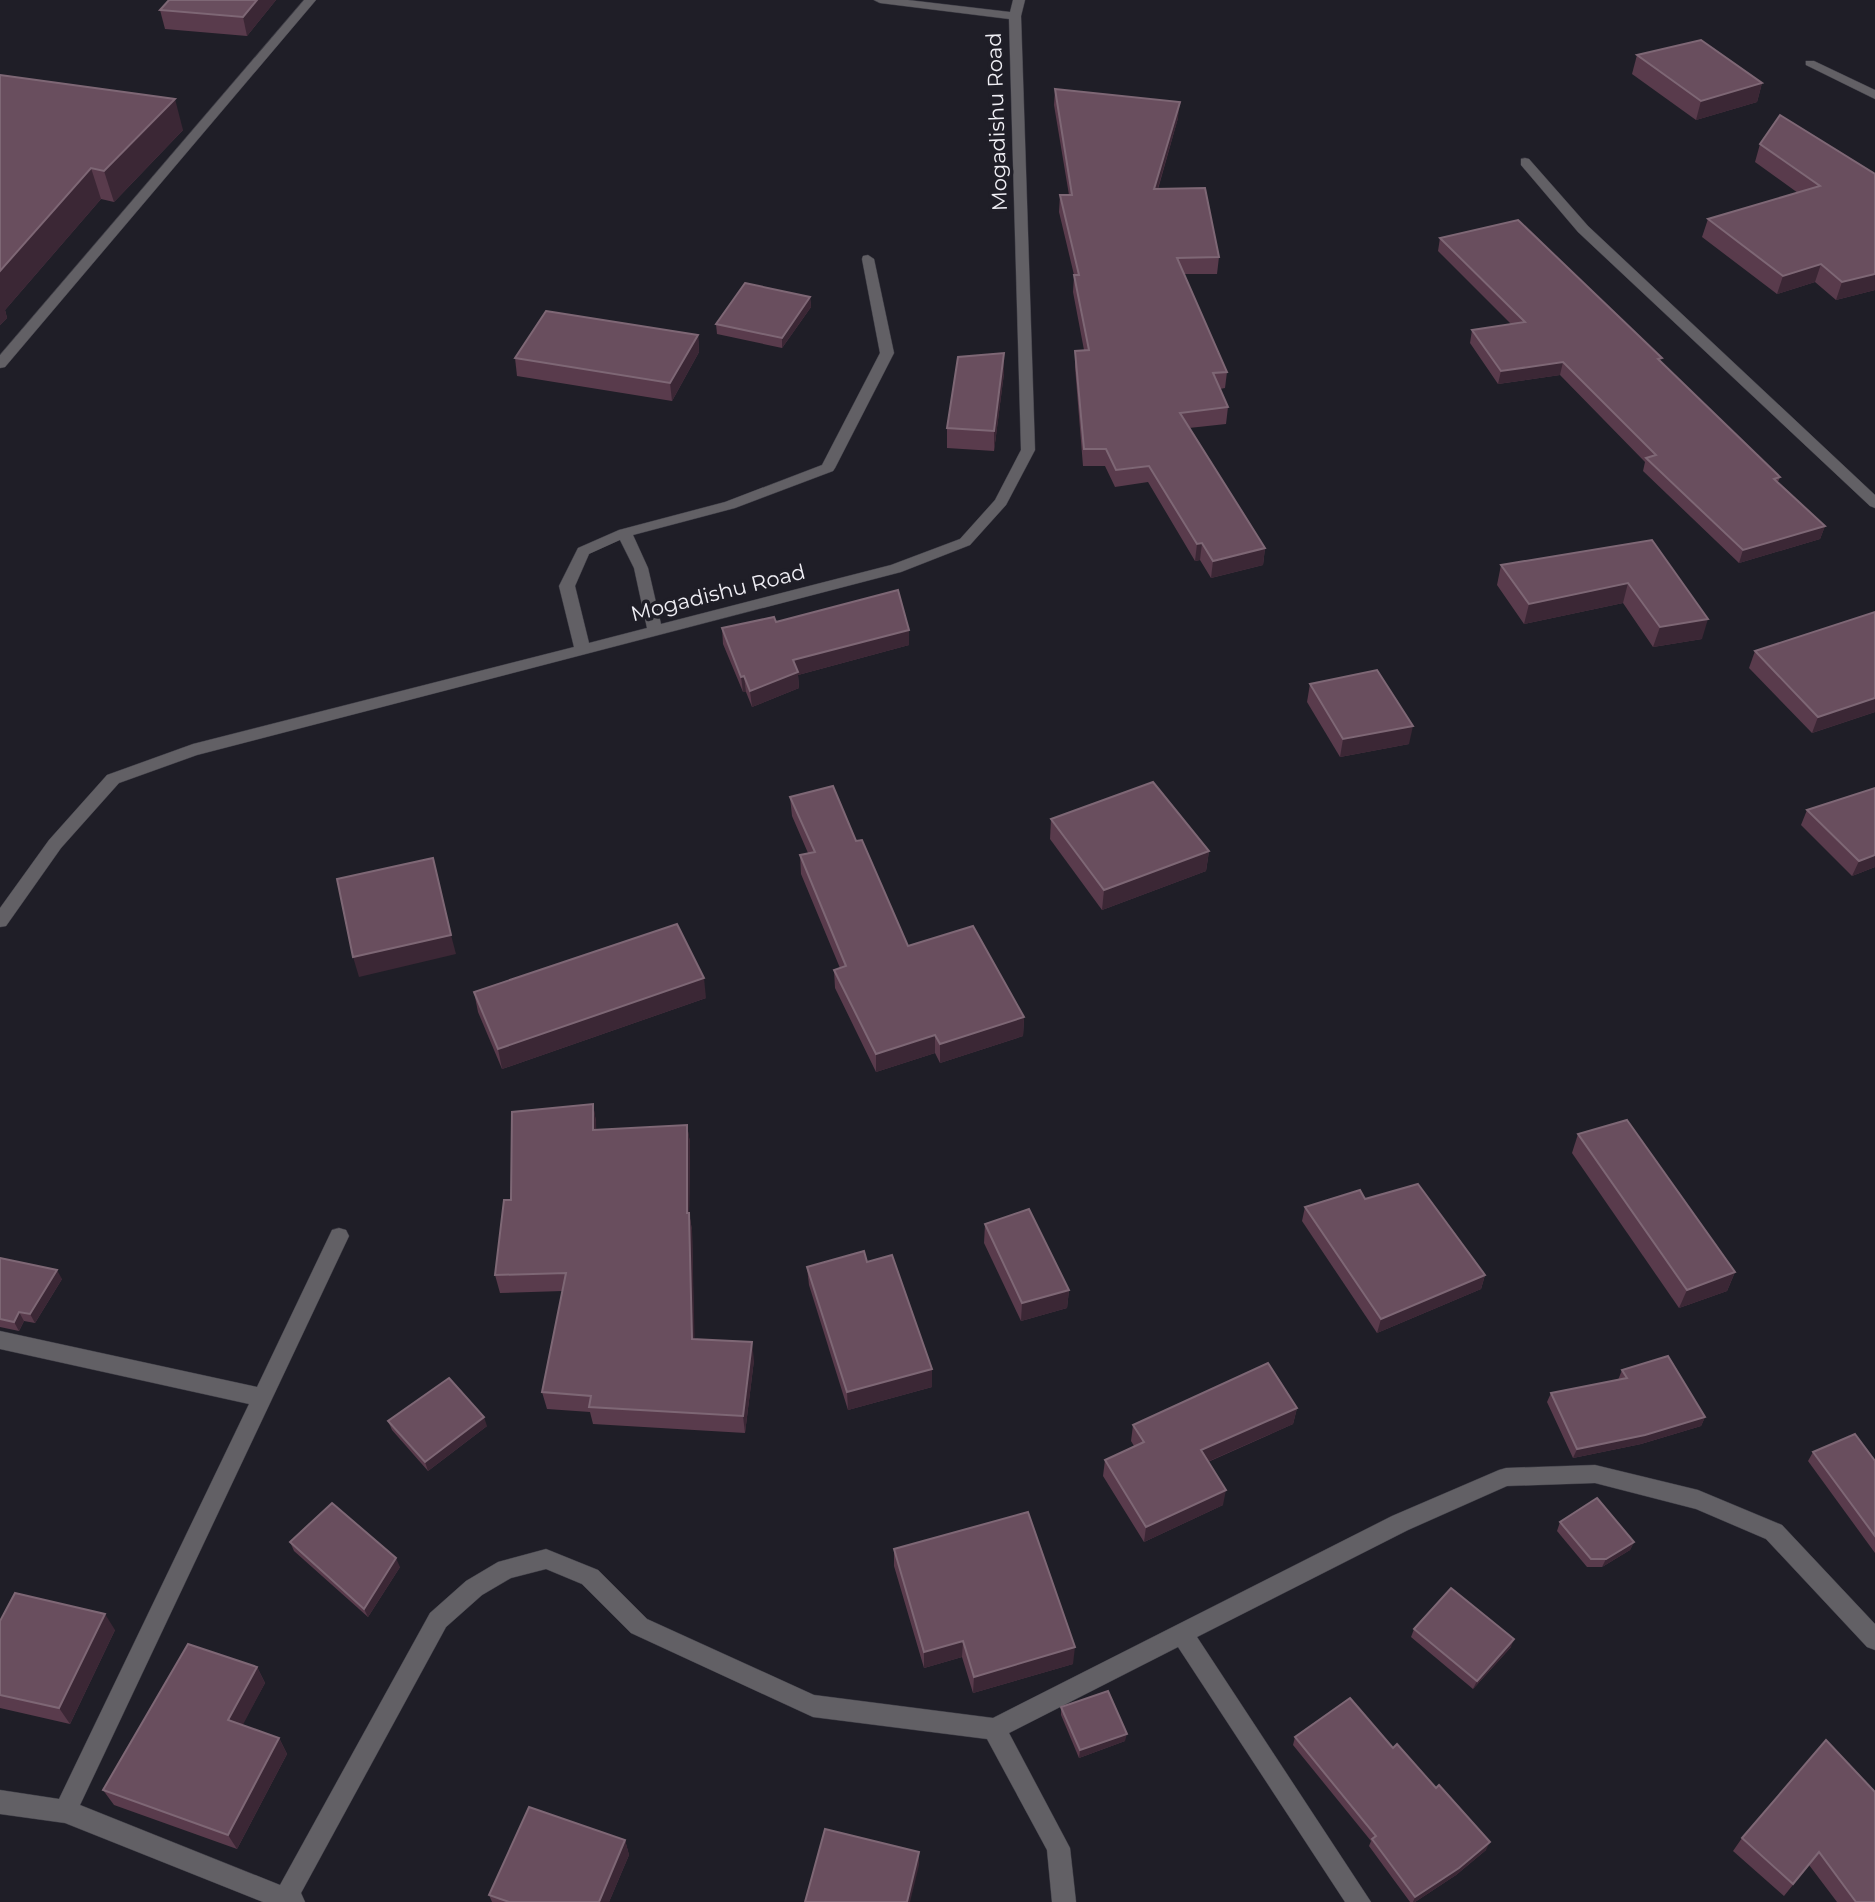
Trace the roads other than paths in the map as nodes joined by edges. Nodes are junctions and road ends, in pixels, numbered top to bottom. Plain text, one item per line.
1 (310, 0) edge
2 (880, 0) edge
3 (1019, 0) edge
4 (1015, 16) junction
5 (1810, 63) dead end
6 (1875, 95) edge
7 (1525, 162) dead end
8 (868, 259) dead end
9 (0, 364) edge
10 (1875, 503) edge
11 (624, 533) junction
12 (655, 631) junction
13 (583, 649) junction
14 (0, 921) edge
15 (338, 1236) dead end
16 (0, 1340) edge
17 (260, 1397) junction
18 (1181, 1633) junction
19 (1875, 1640) edge
20 (994, 1729) junction
21 (0, 1802) edge
22 (65, 1811) junction
23 (289, 1900) edge
24 (1065, 1902) edge
25 (1359, 1902) edge

1 - 9 street
2 - 4 street
3 - 4 street, Mogadishu Road
4 - 12 street, Mogadishu Road
5 - 6 street
7 - 10 street
8 - 11 street
11 - 12 street
11 - 13 street
12 - 13 street, Mogadishu Road
13 - 14 street, Mogadishu Road
15 - 17 street
16 - 17 street
17 - 22 street
18 - 19 street
18 - 20 street
18 - 25 street
20 - 23 street
20 - 24 street
21 - 22 street
22 - 23 street

